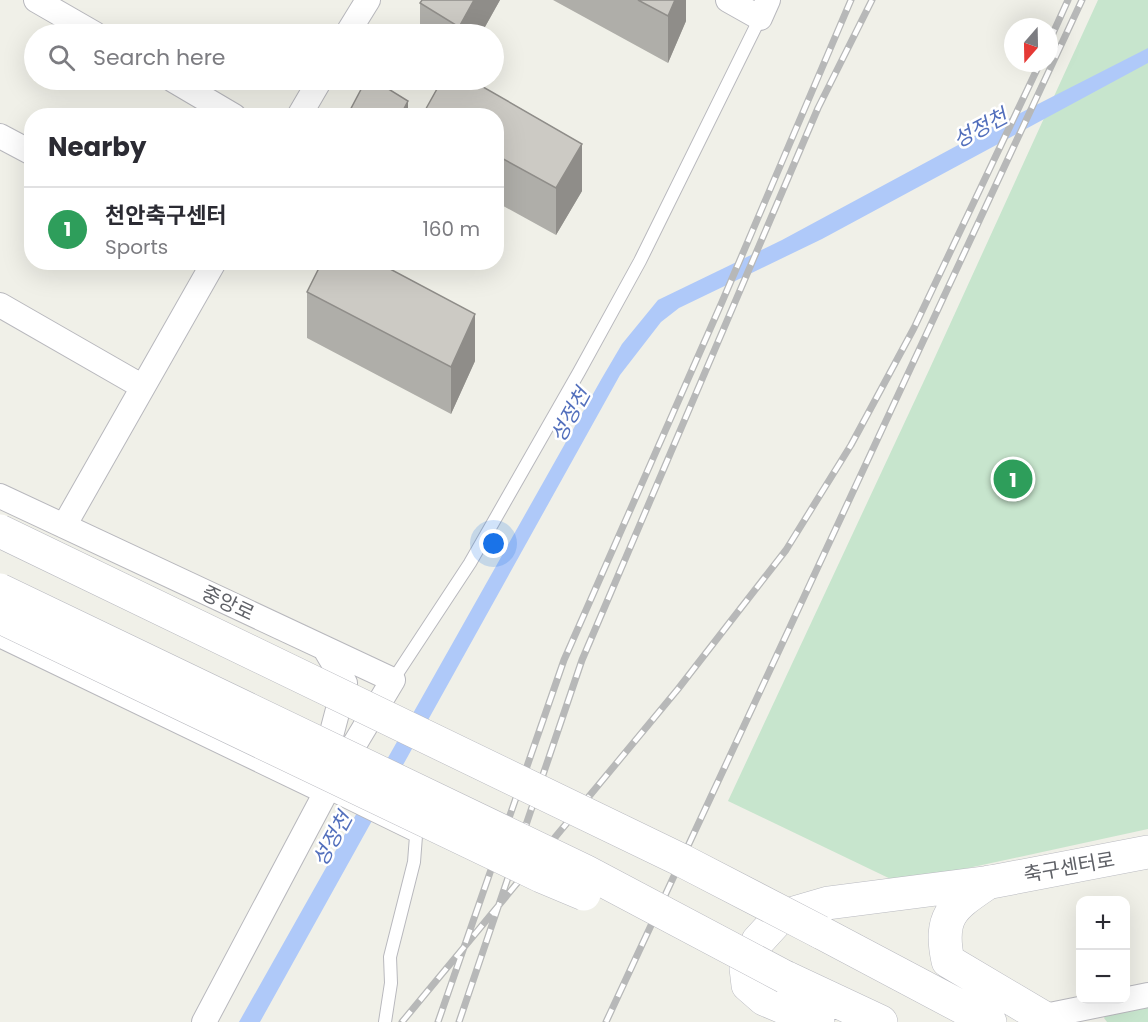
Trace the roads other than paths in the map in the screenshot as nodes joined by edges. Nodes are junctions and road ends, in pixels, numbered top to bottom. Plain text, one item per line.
1 (36, 0) edge
2 (368, 0) edge
3 (728, 0) edge
4 (764, 9) edge
5 (78, 24) edge
6 (353, 24) edge
7 (189, 90) edge
8 (314, 90) edge
9 (220, 108) edge
10 (304, 108) edge
11 (0, 136) edge
12 (24, 149) edge
13 (209, 270) edge
14 (0, 304) edge
15 (143, 387) junction
16 (0, 496) edge
17 (64, 526) junction
18 (0, 531) edge
19 (0, 557) edge
20 (0, 590) edge
21 (0, 617) edge
22 (0, 635) edge
23 (325, 649) junction
24 (393, 680) junction
25 (332, 732) junction
26 (267, 765) junction
27 (326, 792) junction
28 (1148, 852) edge
29 (991, 882) junction
30 (784, 977) junction
31 (1148, 995) edge
32 (1045, 1020) edge
33 (204, 1022) edge
34 (385, 1022) edge
35 (818, 1022) edge
36 (881, 1022) edge
37 (981, 1022) edge
38 (990, 1022) edge

1 - 5 street
2 - 6 street
3 - 4 street
4 - 24 lane
7 - 9 street
8 - 10 street
11 - 12 street
13 - 15 street
14 - 15 street
15 - 17 street
16 - 17 street, 중앙로
17 - 23 street, 중앙로
18 - 38 main road, bridge
19 - 37 main road
20 - 30 main road, bridge
21 - 30 main road, bridge
22 - 26 street
23 - 24 street, 중앙로
23 - 25 street
24 - 27 street
25 - 26 street
25 - 27 street
26 - 27 street
27 - 33 street
27 - 34 lane
28 - 29 main road, 축구센터로
29 - 32 main road
29 - 35 main road, 축구센터로
30 - 36 main road
31 - 32 street

